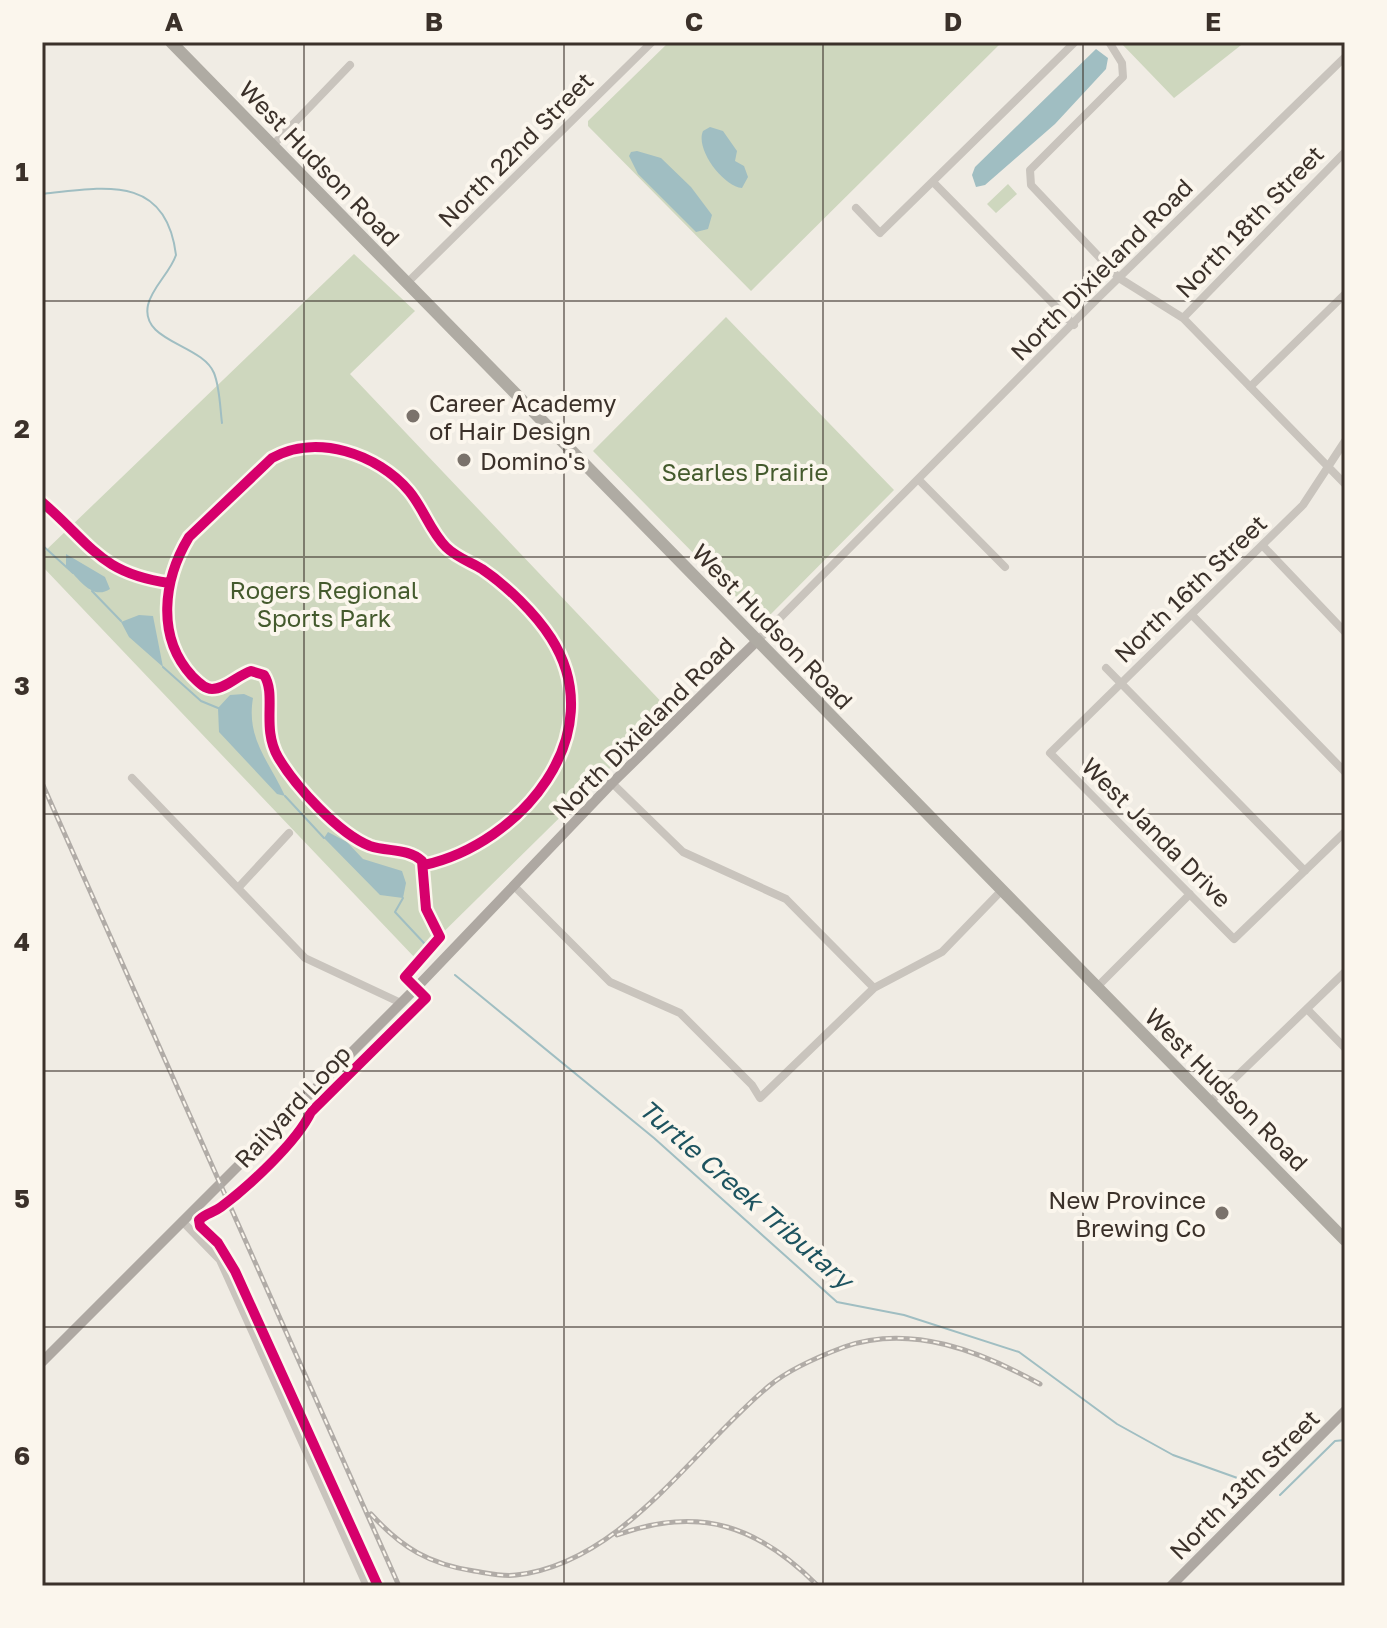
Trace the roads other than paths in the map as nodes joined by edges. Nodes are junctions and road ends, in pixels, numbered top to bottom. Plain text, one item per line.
1 (171, 42) edge
2 (652, 42) edge
3 (1075, 42) edge
4 (1109, 42) edge
5 (1345, 57) edge
6 (350, 65) dead end
7 (272, 146) junction
8 (1345, 152) edge
9 (934, 183) junction
10 (856, 208) dead end
11 (1119, 278) junction
12 (406, 284) junction
13 (1345, 294) edge
14 (1183, 318) junction
15 (1074, 325) junction
16 (1250, 387) junction
17 (1345, 441) edge
18 (1329, 467) junction
19 (918, 479) junction
20 (1345, 484) edge
21 (1263, 546) junction
22 (1005, 567) dead end
23 (1192, 615) junction
24 (1345, 632) edge
25 (757, 641) junction
26 (1106, 668) dead end
27 (1121, 683) junction
28 (1050, 753) joint
29 (1345, 772) edge
30 (132, 778) dead end
31 (612, 783) junction
32 (1345, 832) edge
33 (289, 833) dead end
34 (1305, 871) junction
35 (515, 887) junction
36 (238, 888) junction
37 (1002, 890) junction
38 (1190, 894) junction
39 (1345, 972) edge
40 (874, 988) junction
41 (1096, 988) junction
42 (401, 1003) junction
43 (1307, 1009) junction
44 (1345, 1048) edge
45 (1209, 1103) junction
46 (182, 1221) junction
47 (1345, 1240) edge
48 (42, 1362) edge
49 (1345, 1411) edge
50 (367, 1586) edge
51 (1171, 1586) edge

1 - 7 highway, West Hudson Road
2 - 12 street, North 22nd Street
3 - 9 street
4 - 11 street
5 - 11 street, North Dixieland Road
6 - 7 street
7 - 12 highway, West Hudson Road
8 - 14 street, North 18th Street
9 - 10 street
9 - 15 street
11 - 14 street
11 - 15 street, North Dixieland Road
12 - 25 highway, West Hudson Road
13 - 16 street
14 - 16 street
15 - 19 street, North Dixieland Road
16 - 18 street
17 - 18 street, North 16th Street
18 - 20 street
18 - 21 street, North 16th Street
19 - 22 street
19 - 25 street, North Dixieland Road
21 - 23 street, North 16th Street
21 - 24 street
23 - 27 street, North 16th Street
23 - 29 street
25 - 31 main road, North Dixieland Road
25 - 37 highway, West Hudson Road
26 - 27 street
27 - 28 street, North 16th Street
27 - 34 street
28 - 38 street, West Janda Drive
30 - 36 street
31 - 35 main road, North Dixieland Road
31 - 40 street
32 - 34 street
33 - 36 street
34 - 38 street, West Janda Drive
35 - 40 street
35 - 42 main road, North Dixieland Road
36 - 42 street
37 - 40 street
37 - 41 highway, West Hudson Road
38 - 41 street
39 - 43 street
41 - 45 highway, West Hudson Road
42 - 46 main road, North Dixieland Road
43 - 44 street
43 - 45 street
45 - 47 highway, West Hudson Road
46 - 48 main road, North Dixieland Road
46 - 50 street
49 - 51 main road, North 13th Street

